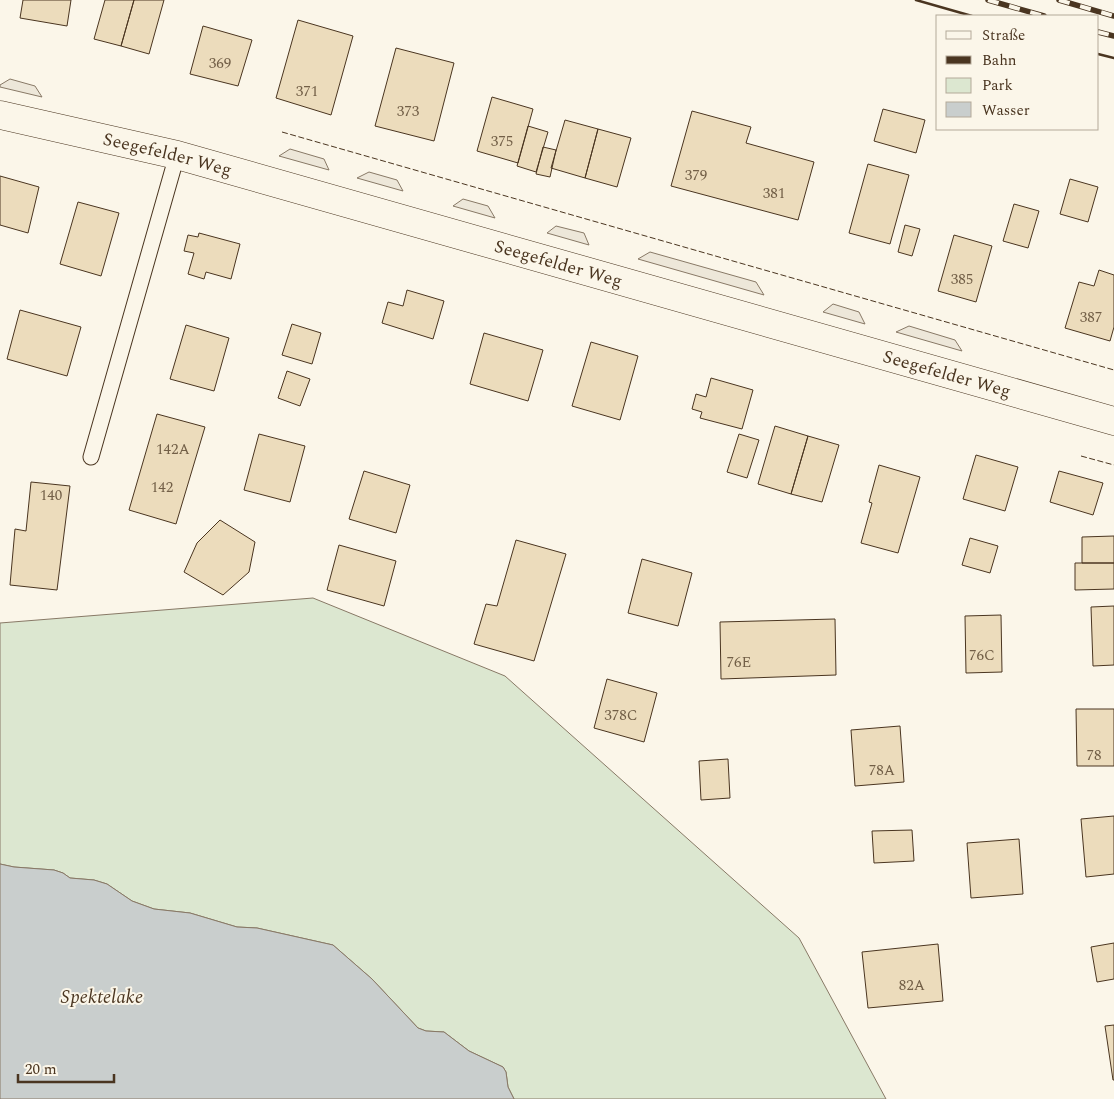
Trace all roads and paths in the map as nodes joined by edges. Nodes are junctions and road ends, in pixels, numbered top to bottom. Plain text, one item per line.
1 (0, 115) edge
2 (177, 155) junction
3 (1114, 421) edge
4 (91, 457) dead end

1 - 2 street, Seegefelder Weg
2 - 3 street, Seegefelder Weg
2 - 4 lane

